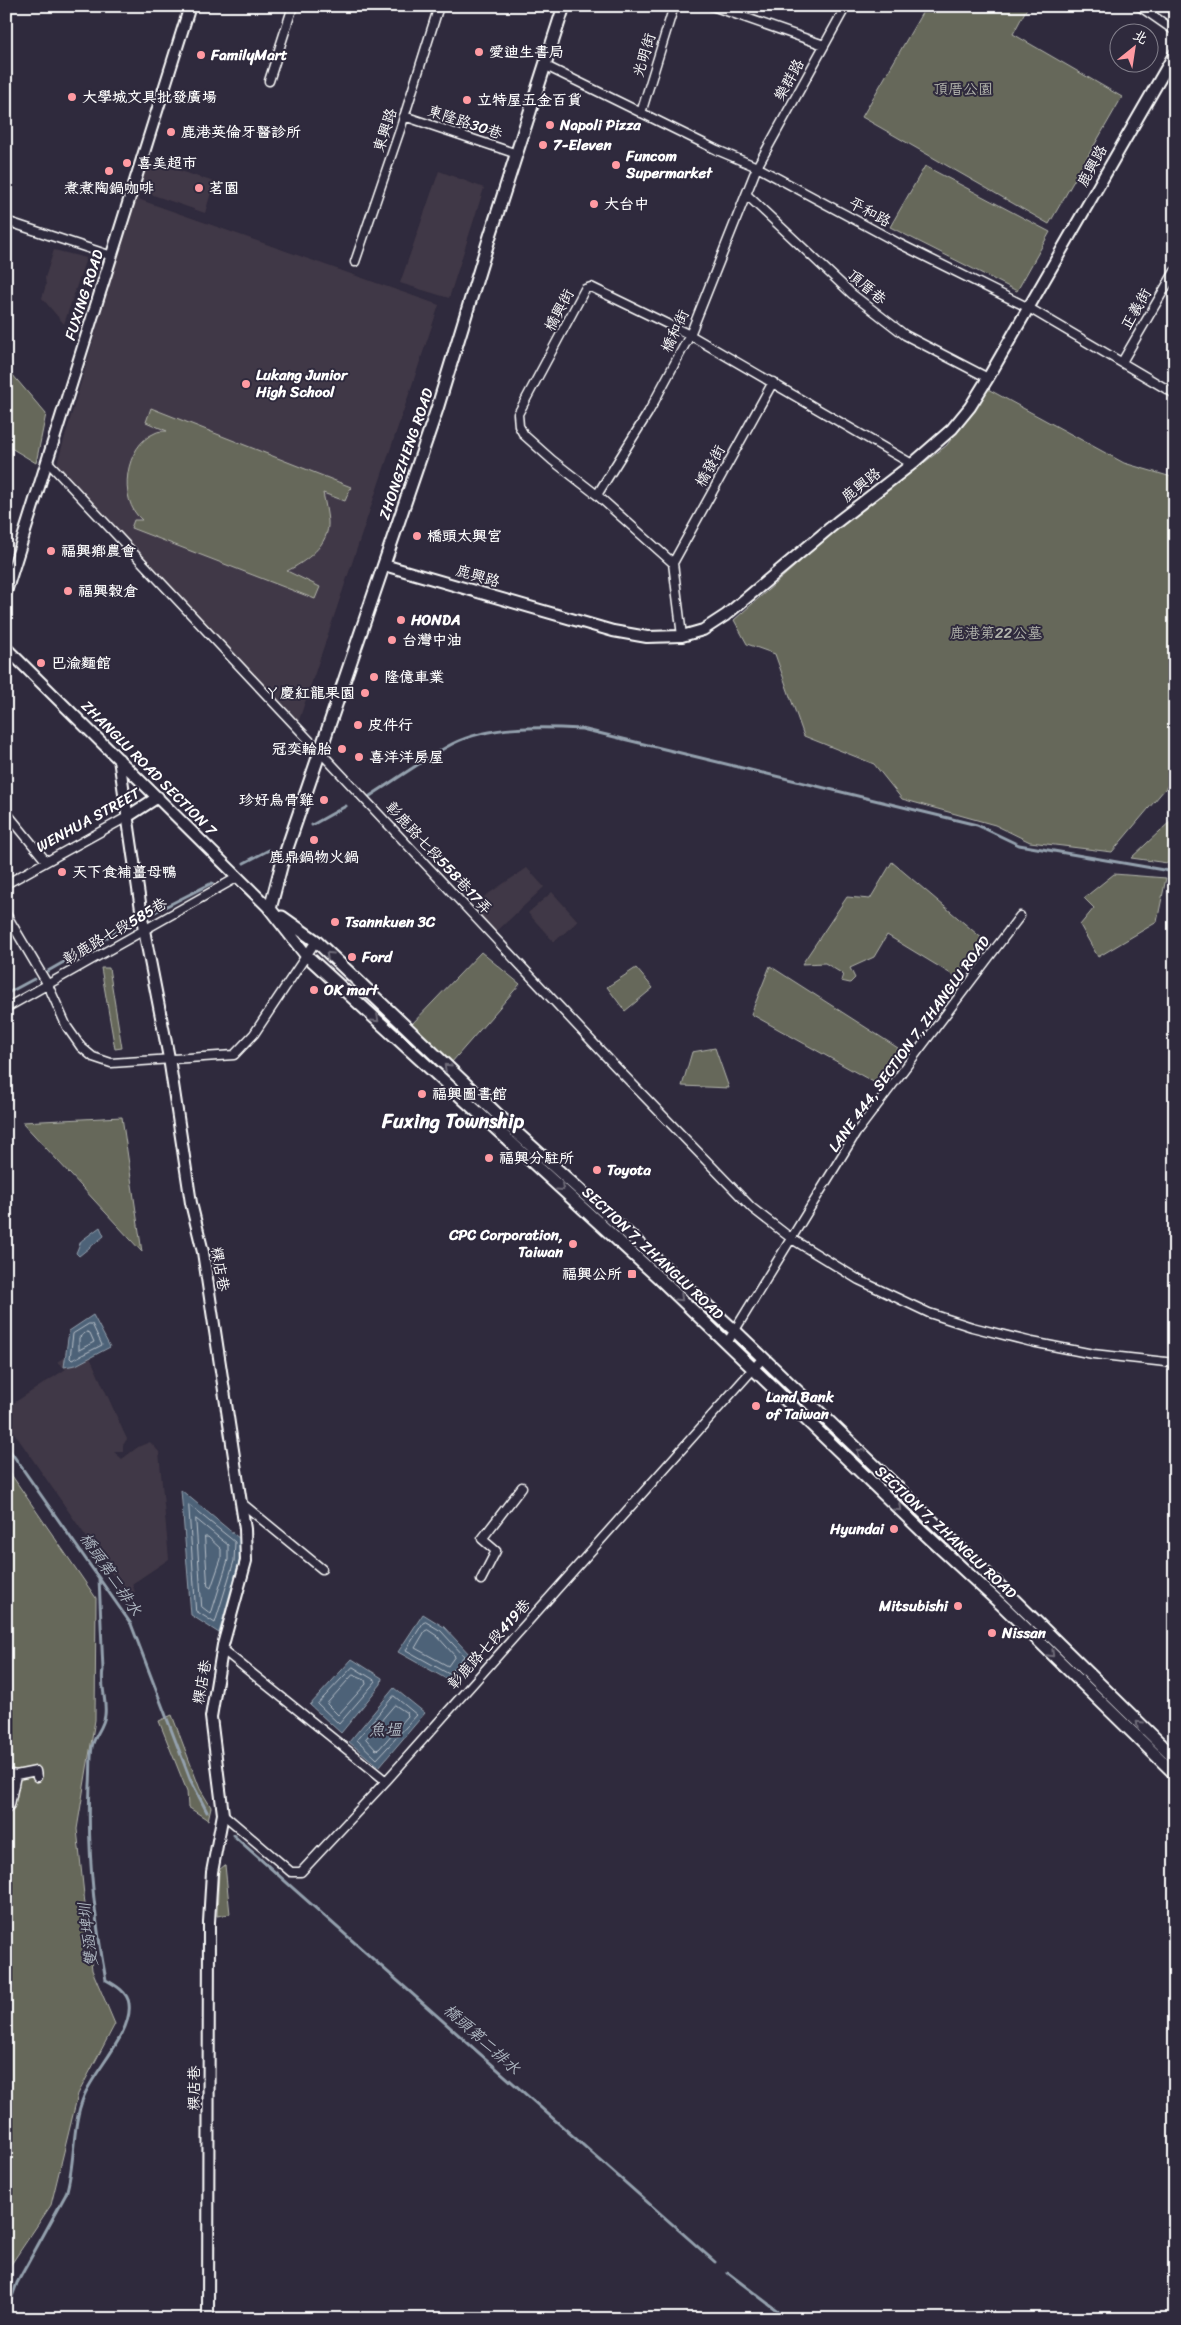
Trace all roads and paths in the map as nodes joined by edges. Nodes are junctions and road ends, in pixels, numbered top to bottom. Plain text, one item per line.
1 (190, 6) edge
2 (293, 6) edge
3 (439, 6) edge
4 (564, 6) edge
5 (674, 6) edge
6 (712, 6) edge
7 (846, 6) edge
8 (1138, 6) edge
9 (1175, 31) edge
10 (824, 45) junction
11 (1175, 53) edge
12 (546, 66) junction
13 (269, 81) dead end
14 (641, 112) junction
15 (404, 116) junction
16 (517, 154) junction
17 (757, 167) junction
18 (746, 194) junction
19 (6, 221) edge
20 (112, 256) junction
21 (355, 262) dead end
22 (1175, 271) edge
23 (1029, 308) junction
24 (690, 335) junction
25 (1122, 362) junction
26 (988, 378) junction
27 (773, 382) junction
28 (1175, 394) edge
29 (46, 461) junction
30 (912, 464) junction
31 (597, 495) junction
32 (673, 563) junction
33 (384, 565) junction
34 (6, 592) edge
35 (682, 636) junction
36 (6, 648) edge
37 (320, 753) junction
38 (119, 759) junction
39 (158, 798) junction
40 (6, 812) edge
41 (127, 816) junction
42 (46, 861) junction
43 (238, 877) junction
44 (6, 884) edge
45 (270, 908) junction
46 (6, 914) edge
47 (1020, 916) dead end
48 (144, 930) junction
49 (316, 941) junction
50 (306, 955) junction
51 (48, 985) junction
52 (6, 1008) edge
53 (169, 1058) junction
54 (792, 1239) junction
55 (734, 1330) junction
56 (727, 1343) junction
57 (763, 1358) junction
58 (1175, 1363) edge
59 (754, 1368) junction
60 (522, 1487) dead end
61 (243, 1504) junction
62 (322, 1569) dead end
63 (481, 1580) dead end
64 (222, 1650) junction
65 (1175, 1758) edge
66 (36, 1771) dead end
67 (6, 1773) edge
68 (1175, 1774) edge
69 (16, 1775) junction
70 (386, 1781) junction
71 (6, 1809) edge
72 (222, 1814) junction
73 (208, 2319) edge

1 - 20 street, FUXING ROAD
2 - 13 street
3 - 15 street, 東興路
4 - 12 main road, ZHONGZHENG ROAD
5 - 14 street, 光明街
6 - 10 street
7 - 10 street, 樂群路
8 - 9 street
10 - 17 street, 樂群路
11 - 23 street, 鹿興路
12 - 14 street, 平和路
12 - 16 main road, ZHONGZHENG ROAD
14 - 17 street, 平和路
15 - 16 street, 東隆路30巷
15 - 21 street, 東興路
16 - 33 main road, ZHONGZHENG ROAD
17 - 18 street, 橋和街
17 - 23 street, 平和路
18 - 24 street, 橋和街
18 - 26 street, 頂厝巷
19 - 20 street
20 - 29 street, FUXING ROAD
22 - 25 street, 正義街
23 - 25 street, 平和路
23 - 26 street, 鹿興路
24 - 27 street, 橋興街
24 - 31 street, 橋和街
24 - 31 street, 橋興街
25 - 28 street, 平和路
26 - 30 street, 鹿興路
27 - 30 street, 橋興街
27 - 32 street, 橋發街
29 - 34 street, FUXING ROAD
29 - 37 street, 彰鹿路七段558巷17弄
30 - 35 street, 鹿興路
31 - 32 street, 橋興街
32 - 35 street
33 - 35 street, 鹿興路
33 - 37 main road, ZHONGZHENG ROAD
36 - 38 street, ZHANGLU ROAD SECTION 7
37 - 45 main road, ZHONGZHENG ROAD
37 - 54 street, 彰鹿路七段558巷17弄
38 - 39 street, ZHANGLU ROAD SECTION 7
38 - 41 street, 粿店巷
39 - 41 street, WENHUA STREET
39 - 43 street, ZHANGLU ROAD SECTION 7
40 - 42 street
41 - 42 street, WENHUA STREET
41 - 48 street, 粿店巷
42 - 44 street, WENHUA STREET
43 - 45 street, ZHANGLU ROAD SECTION 7
43 - 48 street, 彰鹿路七段585巷
45 - 49 main road, SECTION 7, ZHANGLU ROAD
45 - 50 main road, SECTION 7, ZHANGLU ROAD
46 - 51 street
47 - 54 street, LANE 444, SECTION 7, ZHANGLU ROAD
48 - 51 street, 彰鹿路七段585巷
48 - 53 street, 粿店巷
49 - 50 street
55 -> 49 main road, SECTION 7, ZHANGLU ROAD
50 - 53 street
50 -> 56 main road, SECTION 7, ZHANGLU ROAD
51 - 52 street, 彰鹿路七段585巷
51 - 53 street
53 - 61 street, 粿店巷
54 - 55 street, LANE 444, SECTION 7, ZHANGLU ROAD
54 - 58 street, 彰鹿路七段558巷17弄
55 - 56 street, LANE 444, SECTION 7, ZHANGLU ROAD
55 - 57 main road, SECTION 7, ZHANGLU ROAD
56 - 59 main road, SECTION 7, ZHANGLU ROAD
57 - 59 street, 彰鹿路七段419巷
65 -> 57 main road, SECTION 7, ZHANGLU ROAD
59 -> 68 main road, SECTION 7, ZHANGLU ROAD
59 - 70 street, 彰鹿路七段419巷
60 - 63 street
61 - 62 street
61 - 64 street, 粿店巷
64 - 70 street
64 - 72 street, 粿店巷
66 - 69 street
67 - 69 street
69 - 71 street
70 - 72 street, 彰鹿路七段419巷
72 - 73 street, 粿店巷

